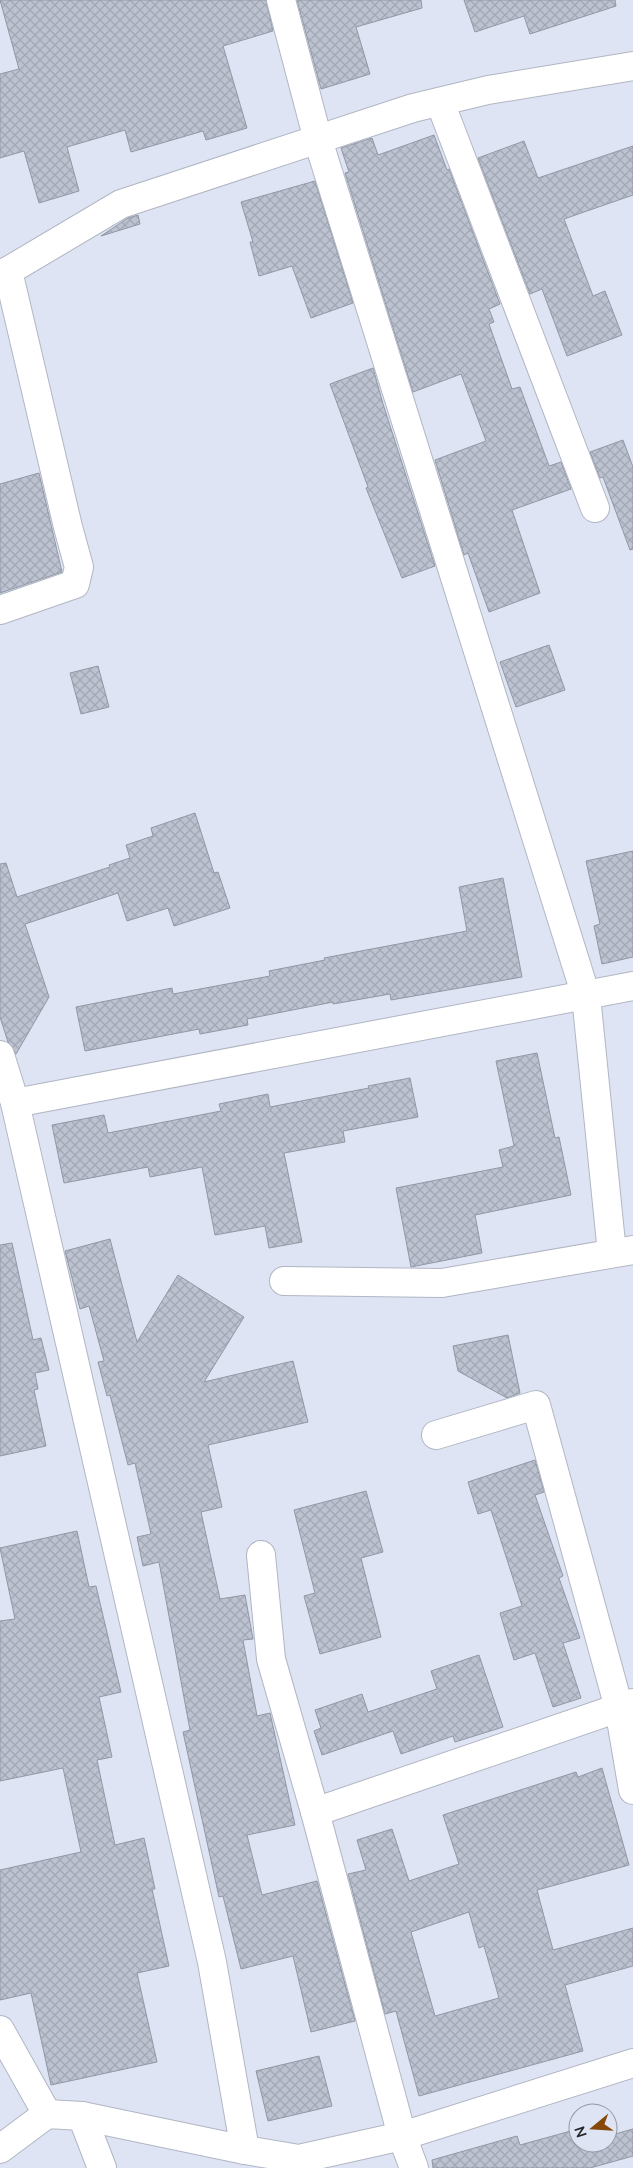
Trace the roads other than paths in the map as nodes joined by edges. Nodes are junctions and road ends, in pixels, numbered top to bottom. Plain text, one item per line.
1 (281, 0) edge
2 (633, 66) edge
3 (440, 102) junction
4 (318, 140) junction
5 (4, 272) edge
6 (595, 508) dead end
7 (0, 610) edge
8 (633, 986) edge
9 (586, 996) junction
10 (0, 1055) edge
11 (15, 1103) junction
12 (622, 1251) edge
13 (284, 1281) dead end
14 (436, 1435) dead end
15 (261, 1555) dead end
16 (626, 1706) edge
17 (633, 1790) edge
18 (315, 1812) junction
19 (0, 2030) edge
20 (633, 2063) edge
21 (47, 2114) junction
22 (82, 2116) junction
23 (402, 2136) junction
24 (0, 2149) edge
25 (245, 2150) junction
26 (102, 2168) edge
27 (414, 2168) edge

1 - 4 street
2 - 3 street
3 - 4 street
3 - 6 street
4 - 5 street
4 - 9 street
5 - 7 street
8 - 9 street
9 - 11 street
9 - 12 street
10 - 11 street
11 - 25 street
12 - 13 street
14 - 16 street
15 - 18 street
16 - 17 street
16 - 18 street
18 - 23 street
19 - 21 street
20 - 23 street
21 - 22 street
21 - 24 street
22 - 25 street
22 - 26 street
23 - 25 street
23 - 27 street

